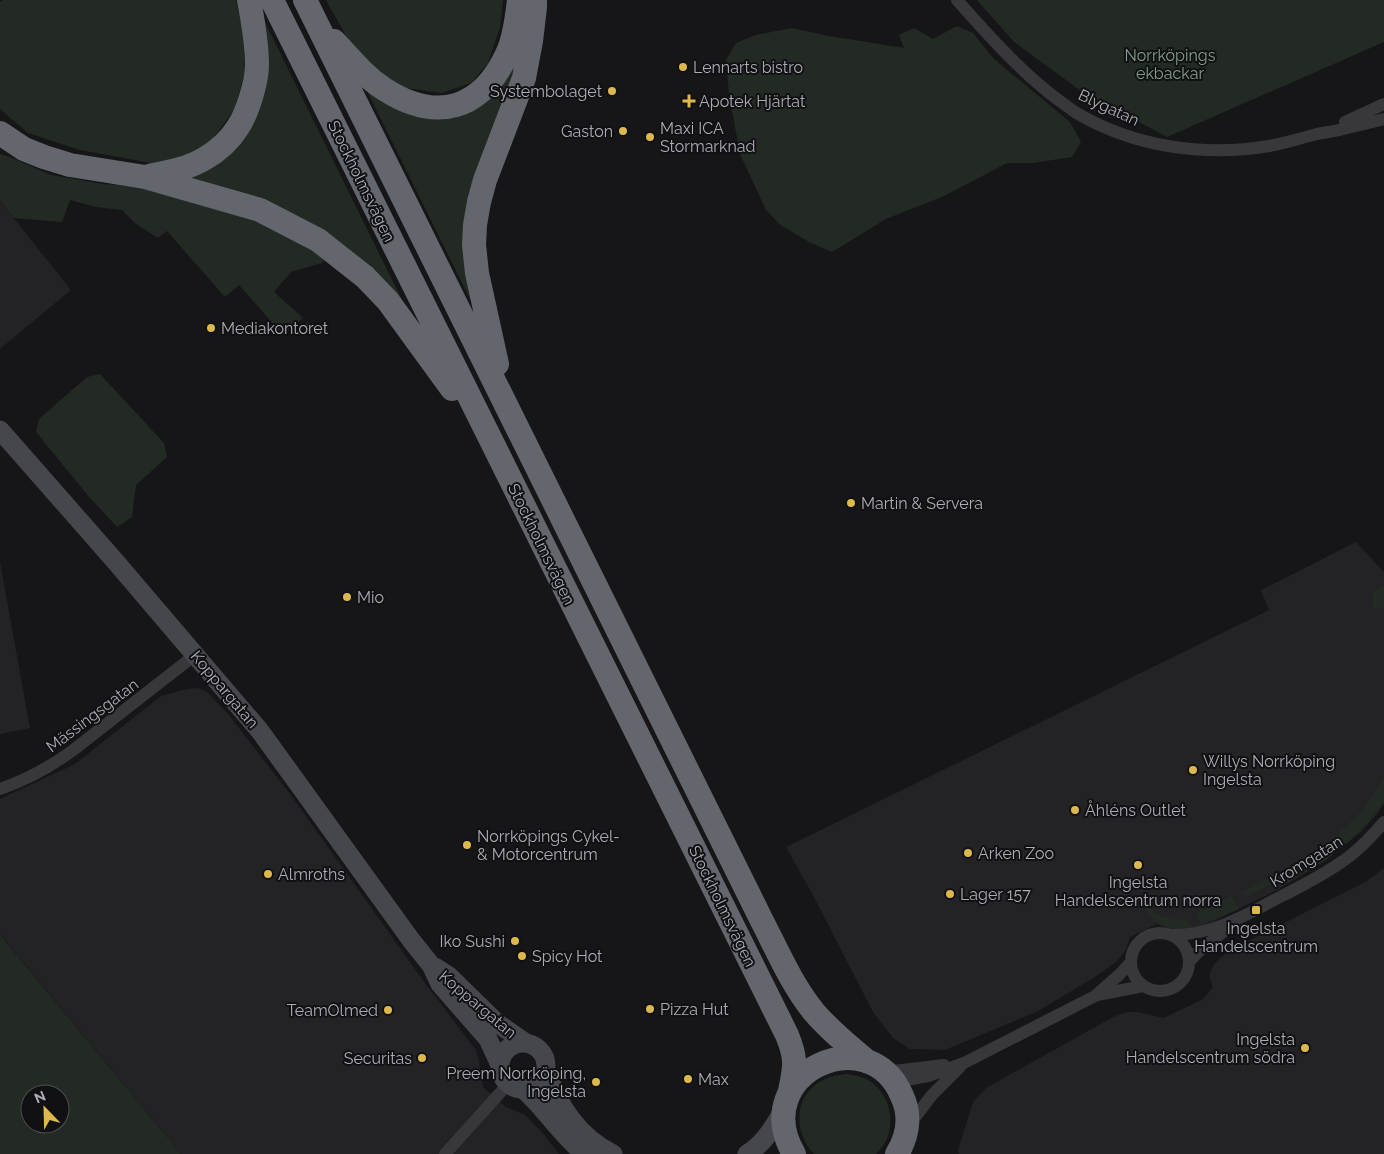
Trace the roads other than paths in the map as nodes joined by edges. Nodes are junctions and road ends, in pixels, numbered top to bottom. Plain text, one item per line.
1 (249, 0) edge
2 (272, 0) edge
3 (519, 0) edge
4 (535, 0) edge
5 (957, 0) edge
6 (309, 8) edge
7 (1384, 104) edge
8 (1384, 119) edge
9 (0, 133) edge
10 (1317, 134) junction
11 (145, 177) junction
12 (506, 405) junction
13 (0, 430) edge
14 (500, 458) junction
15 (195, 654) junction
16 (0, 789) edge
17 (1384, 822) edge
18 (1238, 919) junction
19 (1172, 935) junction
20 (1190, 961) junction
21 (1131, 962) junction
22 (430, 965) junction
23 (1143, 986) junction
24 (1095, 996) junction
25 (526, 1043) junction
26 (964, 1063) junction
27 (500, 1065) junction
28 (546, 1070) junction
29 (882, 1072) junction
30 (516, 1087) junction
31 (787, 1100) junction
32 (901, 1146) edge
33 (600, 1153) edge
34 (445, 1154) edge
35 (747, 1154) edge
36 (794, 1154) edge

1 - 11 highway
2 - 14 highway, Stockholmsvägen
3 - 6 highway
4 - 12 highway
5 - 10 street, Blygatan
6 - 12 highway, Stockholmsvägen
7 - 10 street, Blygatan
8 - 10 street, Blygatan
9 - 11 highway
11 - 14 highway
12 - 29 highway, Stockholmsvägen
13 - 15 street, Koppargatan
14 - 31 highway, Stockholmsvägen
15 - 16 street, Mässingsgatan
15 - 22 street, Koppargatan
17 - 18 street, Kromgatan
18 - 19 street, Kromgatan
18 - 20 street, Kromgatan
19 - 20 street
19 - 21 street
20 - 23 street
21 - 23 street
21 - 24 street
22 - 25 street, Koppargatan
22 - 27 street, Koppargatan
23 - 24 street
24 - 26 street
25 - 27 street
25 - 28 street
26 - 29 street
26 - 32 street
27 - 30 street
28 - 30 street
28 - 33 street
29 - 31 highway
29 - 32 highway
30 - 33 street
30 - 34 street
31 - 35 street
31 - 36 highway, Stockholmsvägen

